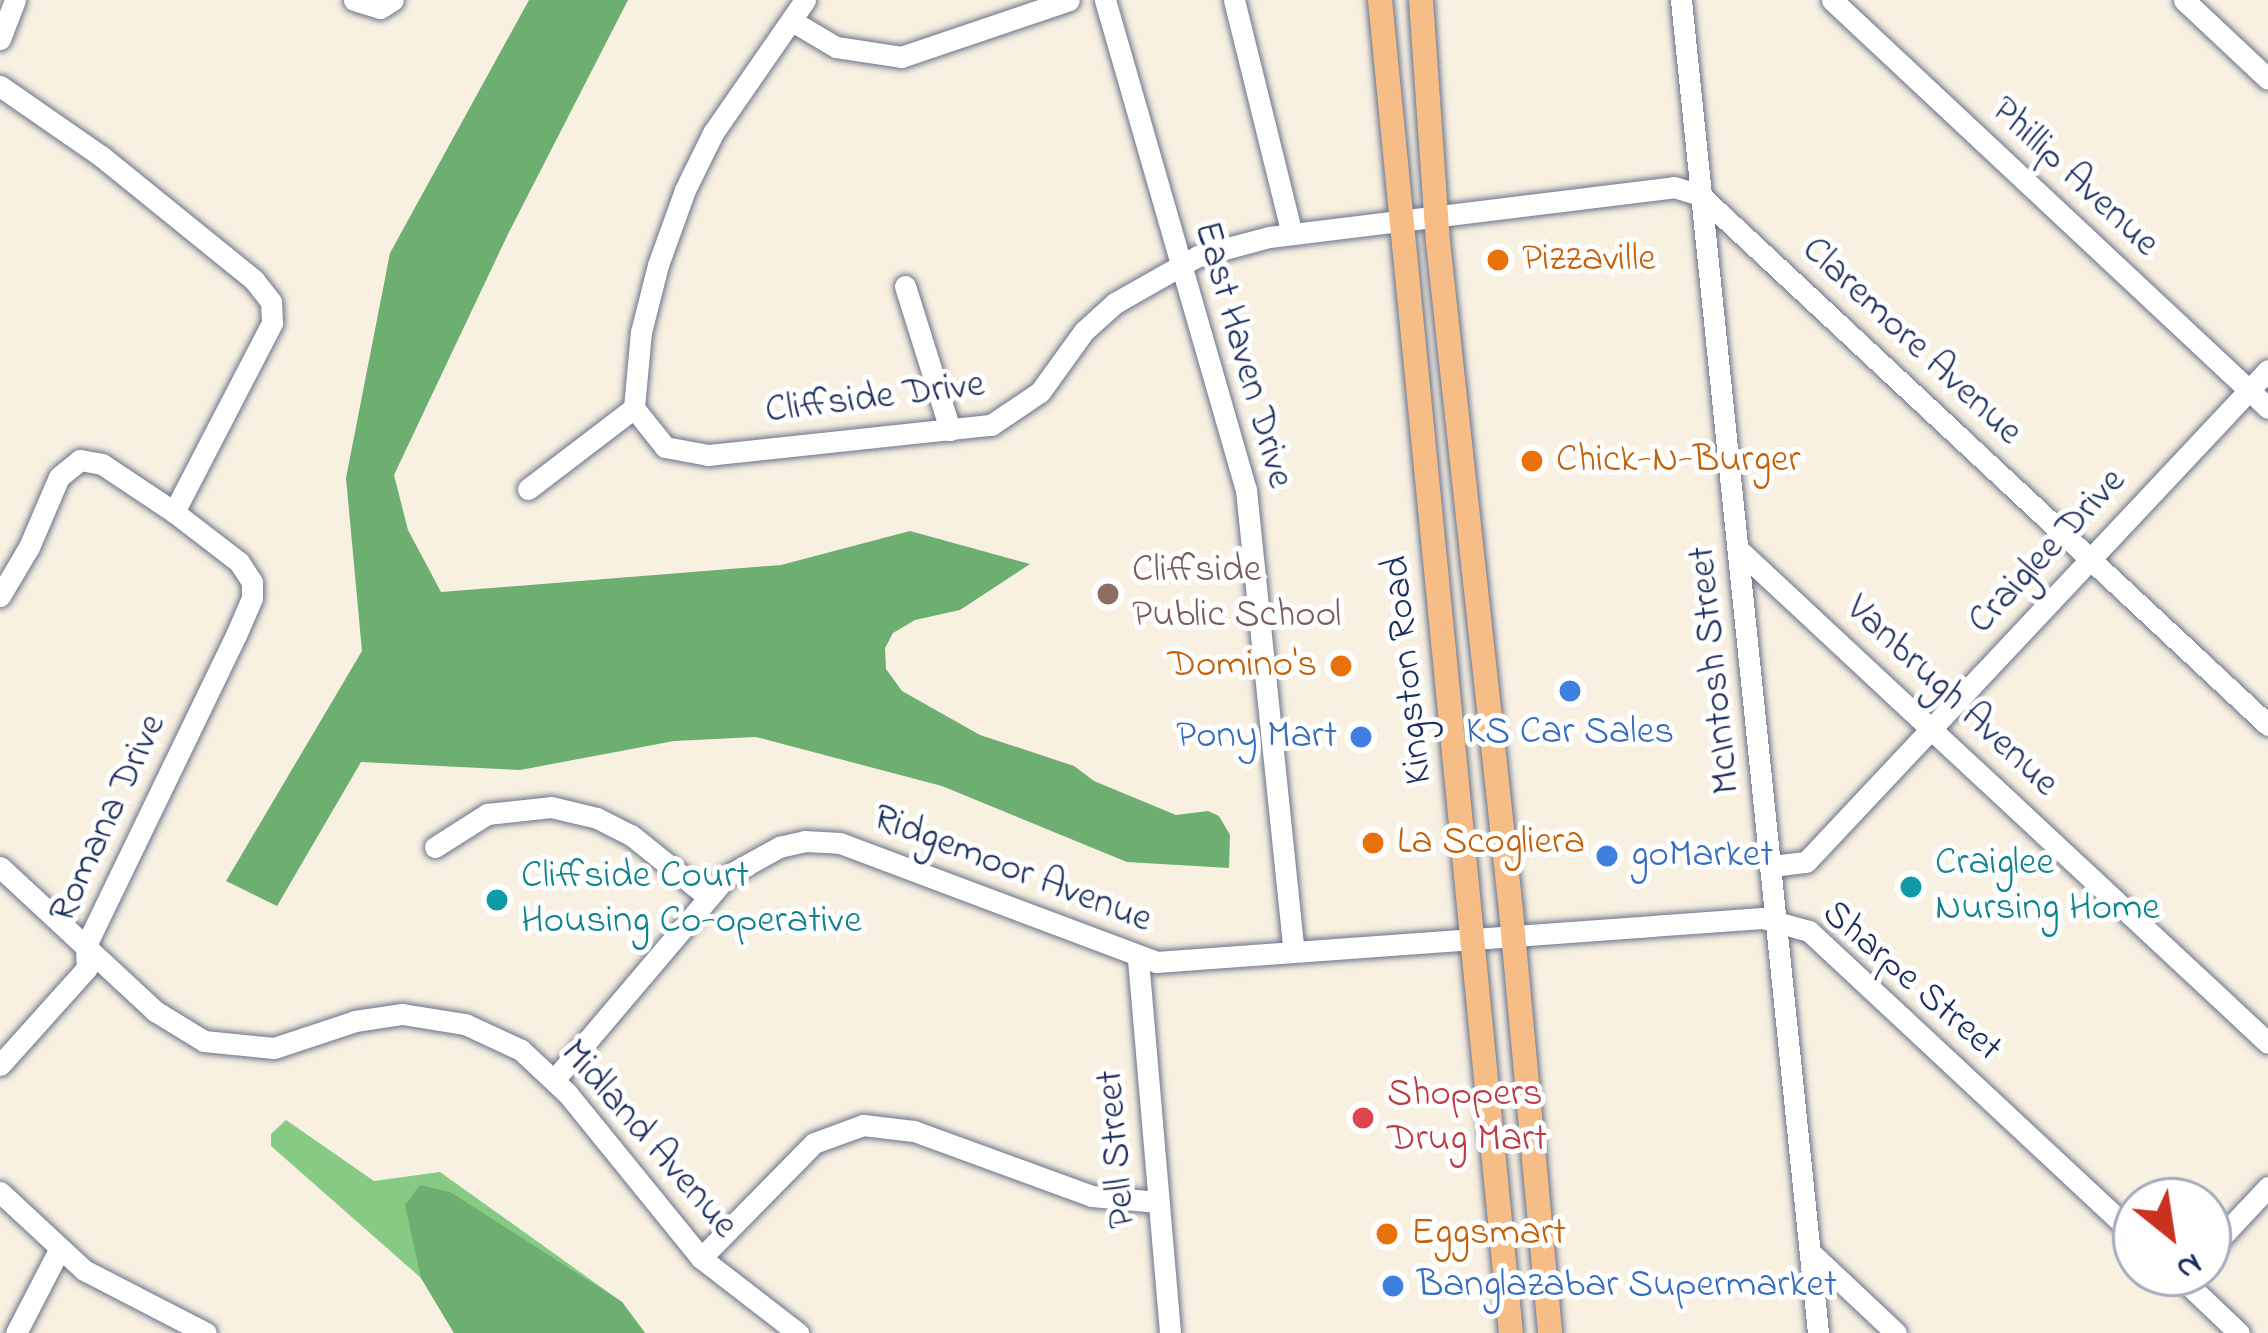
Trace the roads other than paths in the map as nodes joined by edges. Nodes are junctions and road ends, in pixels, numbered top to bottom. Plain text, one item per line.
1 (15, 0) edge
2 (354, 0) edge
3 (805, 0) edge
4 (1069, 0) edge
5 (1105, 0) edge
6 (1234, 0) edge
7 (1380, 0) edge
8 (1421, 0) edge
9 (1681, 0) edge
10 (1832, 0) edge
11 (2184, 0) edge
12 (386, 4) edge
13 (792, 22) junction
14 (0, 39) edge
15 (2268, 79) edge
16 (0, 86) edge
17 (1700, 195) junction
18 (1436, 216) junction
19 (1401, 223) junction
20 (1292, 234) junction
21 (1178, 264) junction
22 (905, 286) dead end
23 (2268, 370) edge
24 (2249, 391) junction
25 (634, 408) junction
26 (2268, 408) edge
27 (950, 430) junction
28 (528, 489) dead end
29 (174, 512) junction
30 (1741, 553) junction
31 (2091, 558) junction
32 (0, 596) edge
33 (2268, 725) edge
34 (1933, 730) junction
35 (435, 847) dead end
36 (0, 866) edge
37 (1772, 866) junction
38 (708, 897) junction
39 (1778, 920) junction
40 (1512, 934) junction
41 (1475, 938) junction
42 (86, 945) junction
43 (1294, 951) junction
44 (1138, 959) junction
45 (2268, 1042) edge
46 (0, 1065) edge
47 (554, 1080) junction
48 (2268, 1186) edge
49 (0, 1192) edge
50 (1158, 1202) junction
51 (2112, 1214) edge
52 (2232, 1225) edge
53 (59, 1250) junction
54 (1810, 1252) junction
55 (701, 1258) junction
56 (2204, 1297) edge
57 (16, 1333) edge
58 (206, 1333) edge
59 (798, 1333) edge
60 (1170, 1333) edge
61 (1511, 1333) edge
62 (1550, 1333) edge
63 (1818, 1333) edge
64 (1896, 1333) edge
65 (2240, 1333) edge

1 - 14 street
2 - 12 street
3 - 13 street
4 - 13 street
5 - 21 street, East Haven Drive
6 - 20 street
7 - 19 main road, Kingston Road
8 - 18 main road, Kingston Road
9 - 17 street, McIntosh Street
10 - 24 street, Phillip Avenue
11 - 15 street
13 - 25 street
16 - 29 street
17 - 18 street
17 - 30 street, McIntosh Street
17 - 31 street, Claremore Avenue
18 - 19 street, Cliffside Drive
18 - 40 main road, Kingston Road
19 - 20 street, Cliffside Drive
19 - 41 main road, Kingston Road
20 - 21 street, Cliffside Drive
21 - 27 street, Cliffside Drive
21 - 43 street, East Haven Drive
22 - 27 street
23 - 24 street, Craiglee Drive
24 - 26 street, Phillip Avenue
24 - 31 street, Craiglee Drive
25 - 27 street, Cliffside Drive
25 - 28 street
29 - 32 street
29 - 42 street, Romana Drive
30 - 34 street, Vanbrugh Avenue
30 - 37 street, McIntosh Street
31 - 33 street, Claremore Avenue
31 - 34 street, Craiglee Drive
34 - 37 street, Craiglee Drive
34 - 45 street, Vanbrugh Avenue
35 - 38 street
36 - 42 street, Midland Avenue
37 - 39 street, McIntosh Street
38 - 44 street, Ridgemoor Avenue
38 - 47 street, Ridgemoor Avenue
39 - 40 street, Sharpe Street
39 - 51 street, Sharpe Street
39 - 54 street, McIntosh Street
40 - 41 street, Sharpe Street
40 - 62 main road, Kingston Road
41 - 43 street, Ridgemoor Avenue
41 - 61 main road, Kingston Road
42 - 46 street, Romana Drive
42 - 47 street, Midland Avenue
43 - 44 street, Ridgemoor Avenue
44 - 50 street, Pell Street
47 - 55 street, Midland Avenue
48 - 52 street
49 - 53 street
50 - 55 street
50 - 60 street, Pell Street
53 - 57 street
53 - 58 street
54 - 63 street, McIntosh Street
54 - 64 street
55 - 59 street, Midland Avenue
56 - 65 street

